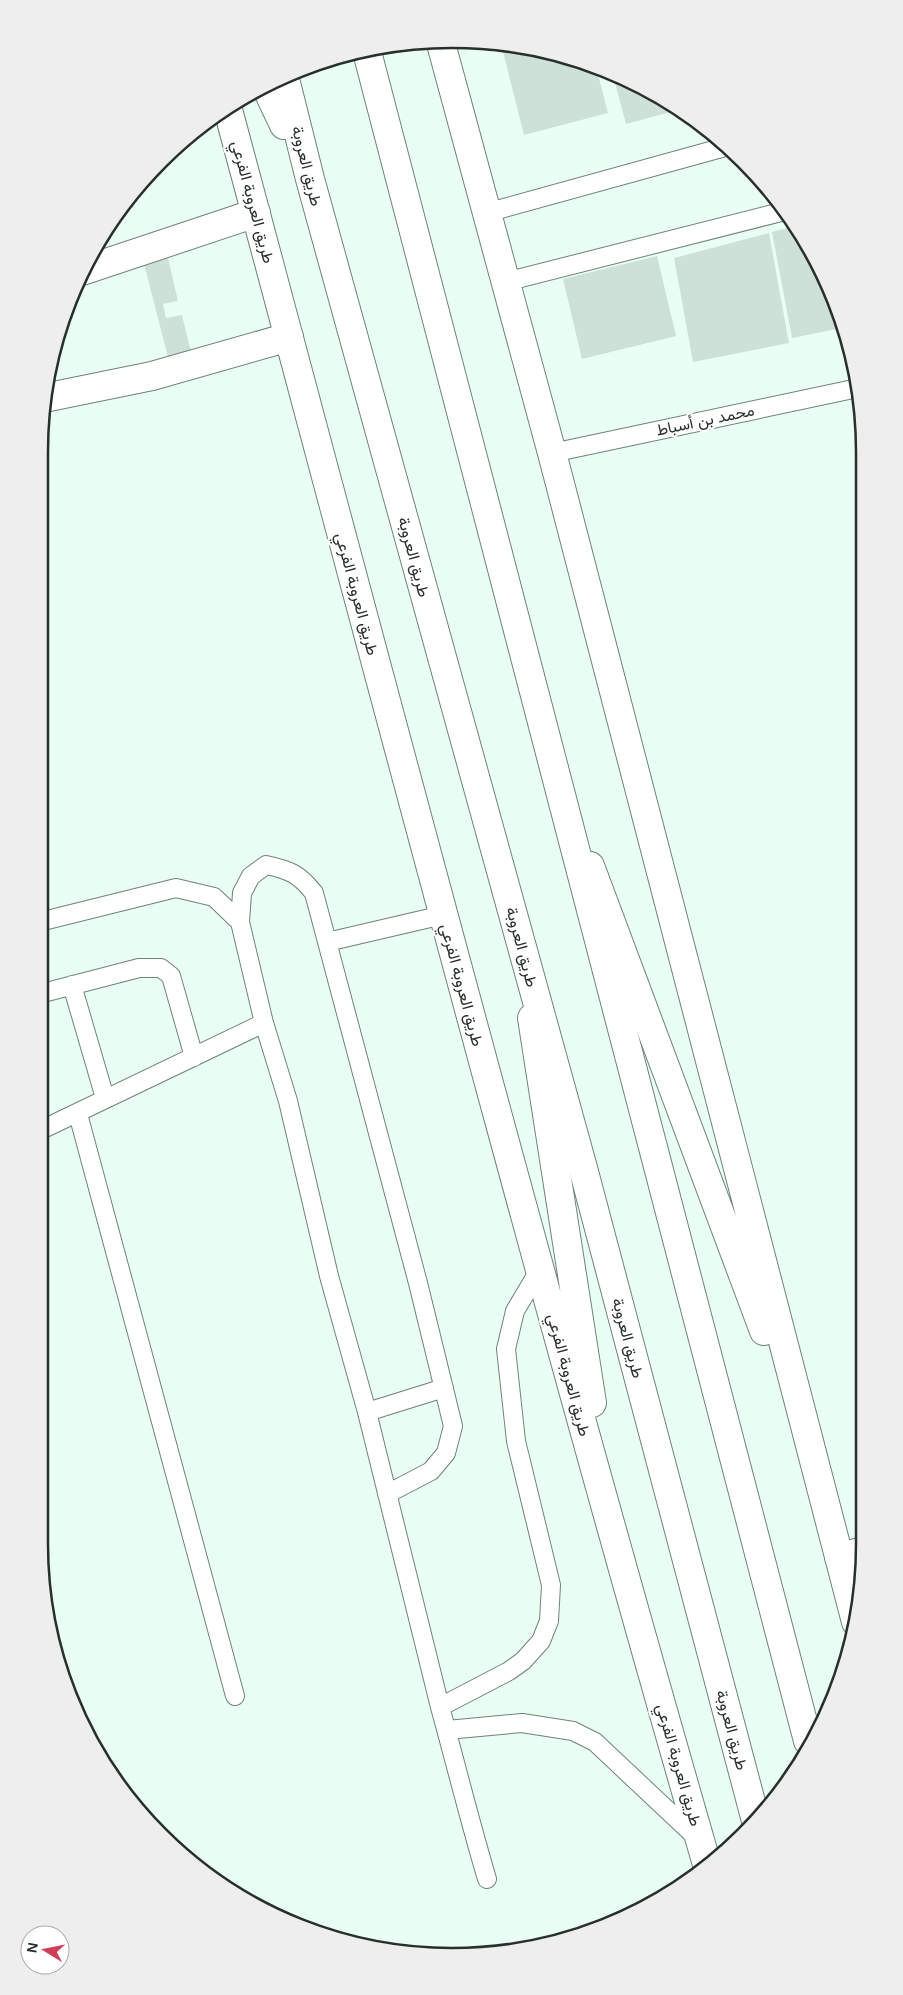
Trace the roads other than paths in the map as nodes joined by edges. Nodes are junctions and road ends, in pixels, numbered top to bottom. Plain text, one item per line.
1 (442, 48) edge
2 (380, 54) edge
3 (368, 56) edge
4 (286, 83) edge
5 (268, 92) edge
6 (229, 115) edge
7 (719, 149) edge
8 (396, 162) junction
9 (310, 179) junction
10 (256, 213) junction
11 (486, 213) junction
12 (778, 214) edge
13 (92, 267) edge
14 (505, 282) junction
15 (288, 337) junction
16 (851, 390) edge
17 (51, 396) edge
18 (552, 452) junction
19 (554, 772) junction
20 (443, 915) junction
21 (48, 920) edge
22 (240, 922) junction
23 (518, 932) junction
24 (327, 942) junction
25 (72, 985) junction
26 (48, 992) edge
27 (264, 1023) junction
28 (194, 1057) junction
29 (105, 1098) junction
30 (78, 1114) junction
31 (48, 1127) edge
32 (540, 1269) junction
33 (444, 1388) junction
34 (367, 1412) junction
35 (816, 1468) junction
36 (387, 1494) junction
37 (613, 1535) junction
38 (851, 1554) edge
39 (853, 1585) edge
40 (235, 1696) dead end
41 (440, 1707) junction
42 (446, 1730) junction
43 (807, 1736) edge
44 (754, 1812) edge
45 (703, 1851) edge
46 (487, 1880) dead end

1 - 11 street
2 - 8 street
3 - 8 street
4 - 9 street, طريق العروبة
5 - 9 street
6 - 10 street, طريق العروبة الفرعي
7 - 11 lane
8 - 19 street
9 - 23 street, طريق العروبة
10 - 13 street
10 - 15 street, طريق العروبة الفرعي
11 - 14 street
12 - 14 lane
14 - 18 street
15 - 17 street
15 - 20 street, طريق العروبة الفرعي
16 - 18 lane, محمد بن أسباط
18 - 35 street
19 - 35 street
19 - 43 street
20 - 24 lane
20 - 32 street, طريق العروبة الفرعي
21 - 22 lane
22 - 24 lane
22 - 27 lane
23 - 37 street
23 - 44 street, طريق العروبة
24 - 33 lane
25 - 26 lane
25 - 28 lane
25 - 29 lane
27 - 28 lane
27 - 34 lane
28 - 29 lane
29 - 30 lane
30 - 31 lane
30 - 40 lane
32 - 37 street, طريق العروبة الفرعي
32 - 41 lane
33 - 34 lane
33 - 36 lane
34 - 36 lane
35 - 38 street
36 - 41 lane
37 - 45 street, طريق العروبة الفرعي
38 - 39 street
41 - 42 lane
42 - 45 lane
42 - 46 lane

